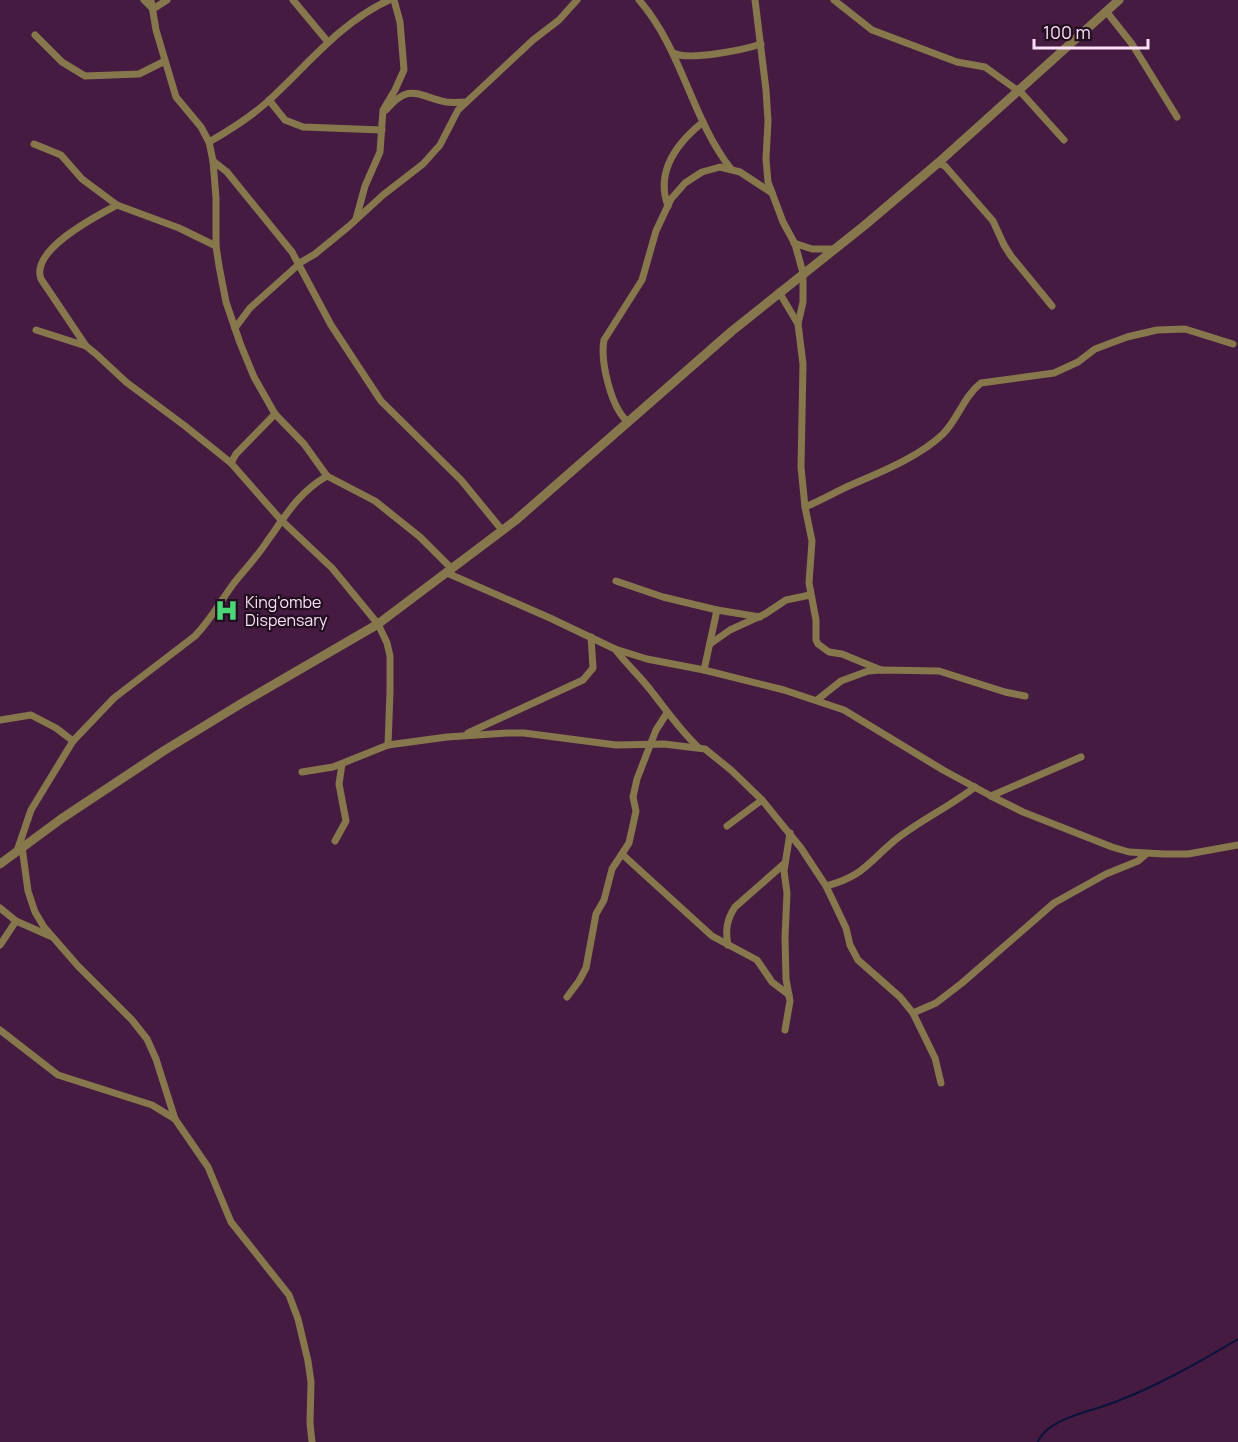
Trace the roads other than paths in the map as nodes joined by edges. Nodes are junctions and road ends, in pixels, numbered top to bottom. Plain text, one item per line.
1 (144, 0) edge
2 (151, 0) edge
3 (167, 0) edge
4 (293, 0) edge
5 (389, 0) edge
6 (394, 0) edge
7 (577, 0) edge
8 (639, 0) edge
9 (755, 0) edge
10 (834, 0) edge
11 (1119, 0) edge
12 (153, 9) junction
13 (1106, 11) junction
14 (35, 35) dead end
15 (328, 42) junction
16 (761, 44) junction
17 (673, 53) junction
18 (165, 61) junction
19 (1018, 90) junction
20 (269, 100) junction
21 (466, 102) junction
22 (382, 115) junction
23 (1177, 117) dead end
24 (703, 122) junction
25 (382, 130) junction
26 (1064, 140) dead end
27 (209, 142) junction
28 (34, 144) dead end
29 (213, 161) junction
30 (938, 163) junction
31 (731, 169) junction
32 (772, 193) junction
33 (117, 205) junction
34 (668, 206) junction
35 (356, 219) junction
36 (794, 243) junction
37 (216, 246) junction
38 (835, 249) junction
39 (298, 265) junction
40 (803, 273) junction
41 (779, 292) junction
42 (1052, 306) dead end
43 (798, 324) junction
44 (234, 328) junction
45 (36, 330) dead end
46 (1233, 344) dead end
47 (86, 346) junction
48 (275, 414) junction
49 (627, 421) junction
50 (231, 463) junction
51 (327, 476) junction
52 (804, 507) junction
53 (281, 520) junction
54 (502, 530) junction
55 (449, 571) junction
56 (616, 581) dead end
57 (810, 595) junction
58 (717, 609) junction
59 (760, 617) junction
60 (378, 624) junction
61 (591, 637) junction
62 (710, 644) junction
63 (615, 649) junction
64 (704, 670) junction
65 (881, 670) junction
66 (1025, 696) dead end
67 (817, 700) junction
68 (667, 713) junction
69 (0, 720) edge
70 (463, 736) junction
71 (73, 741) junction
72 (650, 744) junction
73 (388, 745) junction
74 (698, 747) junction
75 (1081, 757) dead end
76 (342, 764) junction
77 (302, 772) dead end
78 (975, 788) junction
79 (991, 796) junction
80 (762, 800) junction
81 (727, 826) dead end
82 (790, 833) junction
83 (335, 841) dead end
84 (1238, 845) edge
85 (19, 849) junction
86 (1146, 854) junction
87 (623, 855) junction
88 (785, 863) junction
89 (0, 864) edge
90 (826, 886) junction
91 (0, 908) edge
92 (16, 921) junction
93 (50, 936) junction
94 (0, 945) edge
95 (728, 945) junction
96 (789, 995) junction
97 (567, 997) dead end
98 (913, 1013) junction
99 (0, 1030) edge
100 (785, 1030) dead end
101 (941, 1083) dead end
102 (175, 1119) junction
103 (312, 1442) edge

1 - 12 street
2 - 12 street
3 - 12 street
4 - 15 street
5 - 15 street
6 - 22 street
7 - 21 street
8 - 17 street
9 - 16 street
10 - 19 street
11 - 13 street
12 - 18 street
13 - 19 street
13 - 23 street
14 - 18 street
15 - 20 street
16 - 17 street
16 - 32 street
17 - 24 street
18 - 27 street
19 - 26 street
19 - 30 street
20 - 25 street
20 - 27 street
21 - 22 street
21 - 35 street
22 - 25 street
24 - 31 street
24 - 34 street
25 - 35 street
27 - 29 street
28 - 33 street
29 - 37 street
29 - 39 street
30 - 38 street
30 - 42 street
31 - 32 street
31 - 34 street
32 - 36 street
33 - 37 street
33 - 47 street
34 - 49 street
35 - 39 street
36 - 38 street
36 - 40 street
37 - 44 street
38 - 40 street
39 - 44 street
39 - 54 street
40 - 41 street
40 - 43 street
41 - 43 street
41 - 49 street
43 - 52 street
44 - 48 street
45 - 47 street
46 - 52 street
47 - 50 street
48 - 50 street
48 - 51 street
49 - 54 street
50 - 53 street
51 - 53 street
51 - 55 street
52 - 57 street
53 - 60 street
53 - 71 street
54 - 55 street
55 - 60 street
55 - 61 street
56 - 58 street
57 - 59 street
57 - 65 street
58 - 59 street
58 - 62 street
59 - 62 street
60 - 73 street
60 - 85 street
61 - 63 street
61 - 70 street
62 - 64 street
63 - 64 street
63 - 68 street
64 - 67 street
65 - 66 street
65 - 67 street
67 - 78 street
68 - 72 street
68 - 74 street
69 - 71 street
70 - 72 street
70 - 73 street
71 - 85 street
72 - 74 street
72 - 87 street
73 - 76 street
74 - 80 street
75 - 79 street
76 - 77 street
76 - 83 street
78 - 79 street
78 - 90 street
79 - 86 street
80 - 81 street
80 - 82 street
82 - 88 street
82 - 90 street
84 - 86 street
85 - 89 street
85 - 93 street
86 - 98 street
87 - 95 street
87 - 97 street
88 - 95 street
88 - 96 street
90 - 98 street
91 - 92 street
92 - 93 street
92 - 94 street
93 - 102 street
95 - 96 street
96 - 100 street
98 - 101 street
99 - 102 street
102 - 103 street

